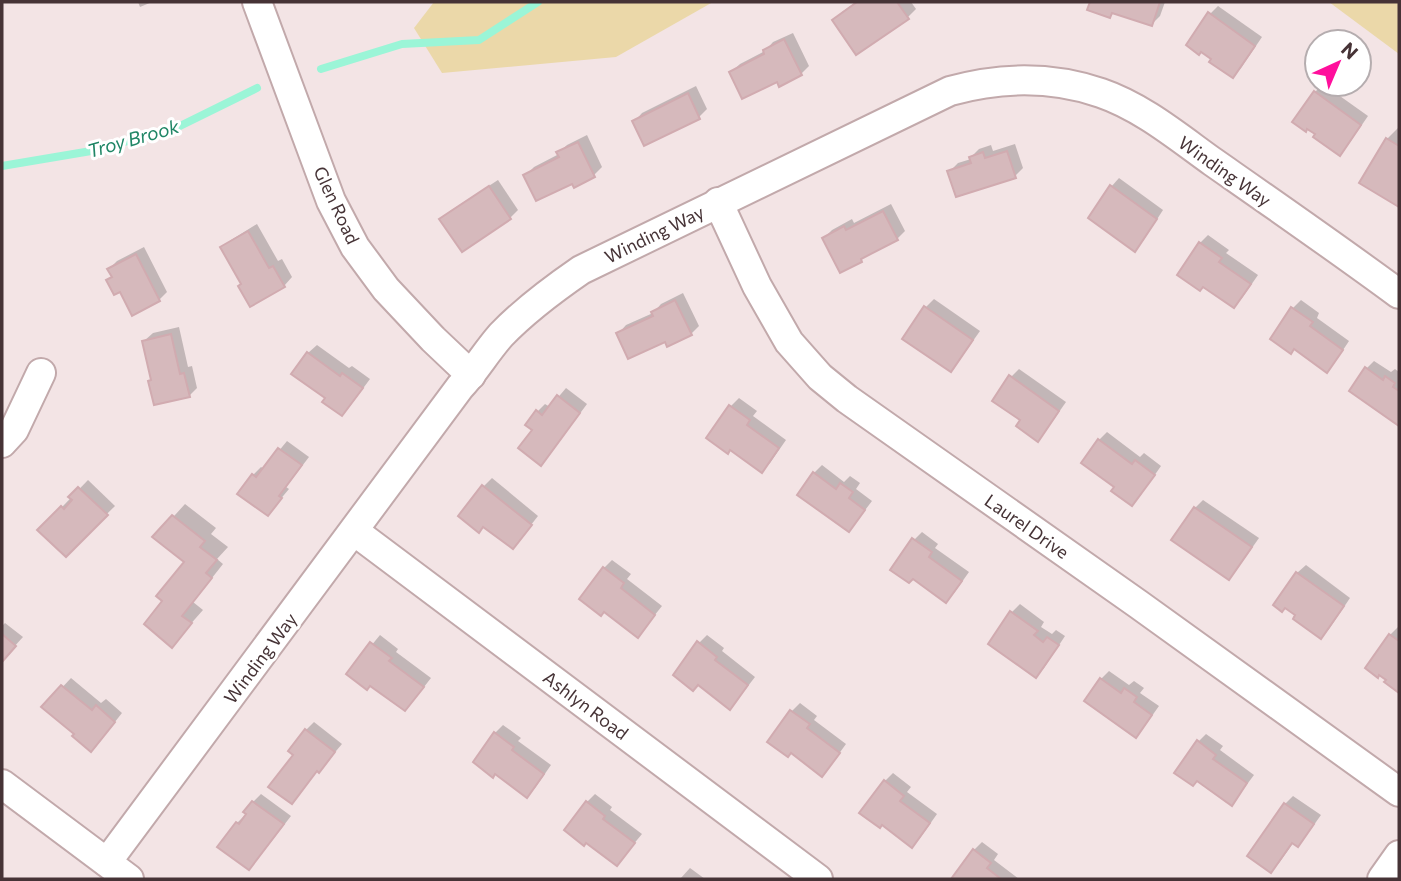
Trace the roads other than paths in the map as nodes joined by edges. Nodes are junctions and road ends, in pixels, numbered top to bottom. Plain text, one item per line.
1 (257, 2) edge
2 (718, 202) junction
3 (1399, 294) edge
4 (41, 373) dead end
5 (471, 375) junction
6 (2, 443) edge
7 (354, 531) junction
8 (2, 784) edge
9 (1399, 792) edge
10 (1399, 855) edge
11 (107, 862) junction
12 (130, 879) edge
13 (818, 879) edge
14 (1382, 879) edge

1 - 5 street, Glen Road
2 - 3 street, Winding Way
2 - 5 street, Winding Way
2 - 9 street, Laurel Drive
4 - 6 street
5 - 7 street, Winding Way
7 - 11 street, Winding Way
7 - 13 street, Ashlyn Road
8 - 11 street
10 - 14 street
11 - 12 street

